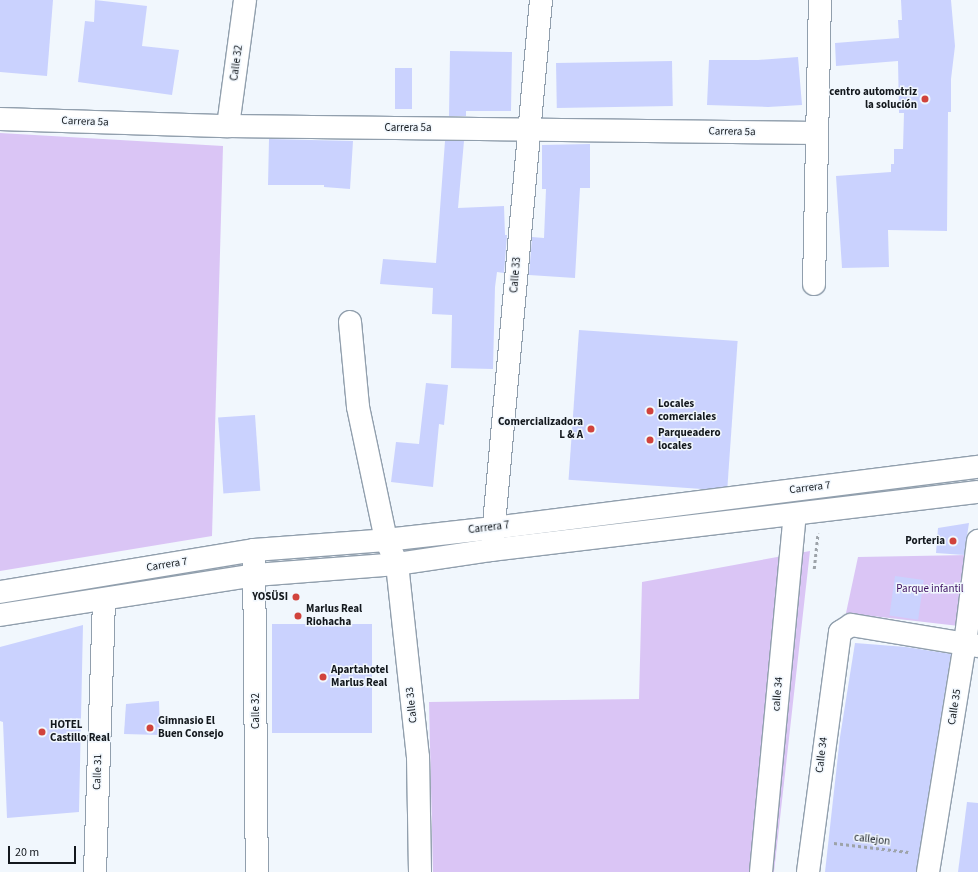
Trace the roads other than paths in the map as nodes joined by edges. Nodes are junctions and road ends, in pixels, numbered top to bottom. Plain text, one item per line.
1 (245, 0) edge
2 (541, 0) edge
3 (820, 0) edge
4 (0, 119) edge
5 (228, 126) junction
6 (529, 129) junction
7 (817, 133) junction
8 (814, 284) dead end
9 (350, 322) dead end
10 (978, 467) edge
11 (978, 492) edge
12 (795, 515) junction
13 (493, 528) junction
14 (386, 540) junction
15 (978, 541) edge
16 (254, 550) junction
17 (491, 550) junction
18 (397, 564) junction
19 (255, 575) junction
20 (0, 592) edge
21 (104, 600) junction
22 (0, 615) edge
23 (971, 645) edge
24 (929, 864) edge
25 (95, 872) edge
26 (257, 872) edge
27 (420, 872) edge
28 (761, 872) edge
29 (808, 872) edge

1 - 5 street, Calle 32
2 - 6 street, Calle 33
3 - 7 street
4 - 5 street, Carrera 5a
5 - 6 street, Carrera 5a
6 - 7 street, Carrera 5a
6 - 13 street, Calle 33
7 - 8 street
9 - 14 street, Calle 33
10 - 13 street, Carrera 7
11 - 12 street, Carrera 7
12 - 17 street, Carrera 7
12 - 28 street, calle 34
13 - 14 street, Carrera 7
13 - 17 street, Calle 33
14 - 16 street, Carrera 7
14 - 18 street, Calle 33
15 - 23 street, Calle 35
16 - 19 street, Calle 32
16 - 20 street, Carrera 7
17 - 18 street, Carrera 7
18 - 19 street, Carrera 7
18 - 27 street, Calle 33
19 - 21 street, Carrera 7
19 - 26 street, Calle 32
21 - 22 street, Carrera 7
21 - 25 street, Calle 31
23 - 24 street, Calle 35
23 - 29 street, Calle 34

